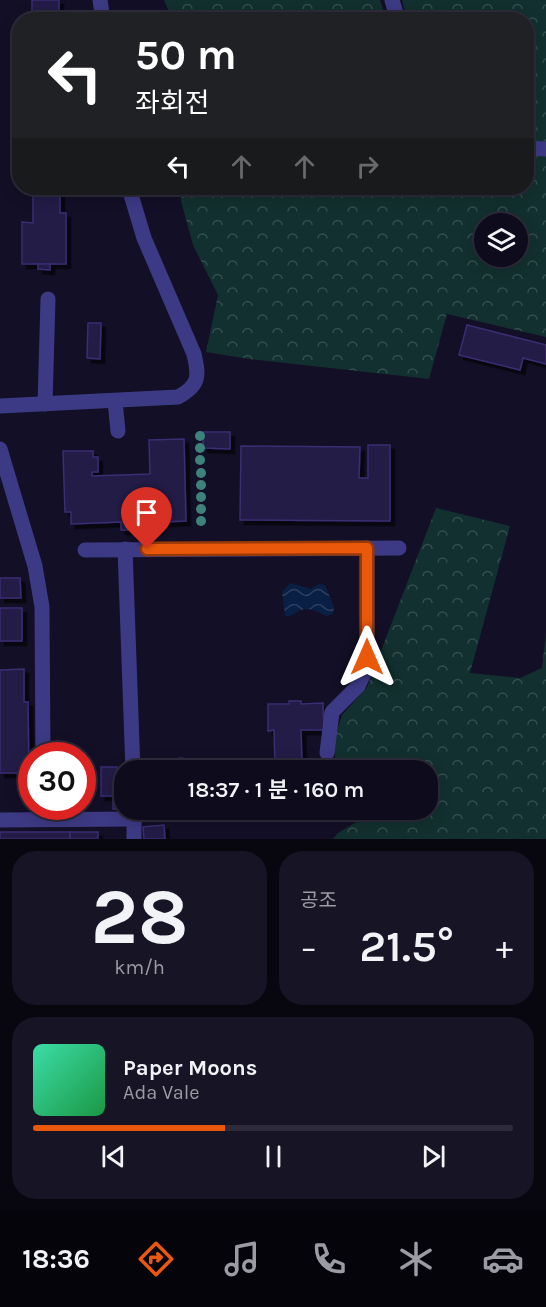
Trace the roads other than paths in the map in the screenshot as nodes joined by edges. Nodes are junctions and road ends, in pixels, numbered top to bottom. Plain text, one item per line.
1 (131, 195) edge
2 (48, 299) dead end
3 (115, 401) junction
4 (45, 404) junction
5 (0, 405) edge
6 (118, 431) dead end
7 (0, 449) edge
8 (367, 548) junction
9 (399, 548) dead end
10 (125, 549) junction
11 (85, 550) dead end
12 (43, 742) edge
13 (327, 753) dead end
14 (133, 760) edge
15 (96, 814) edge
16 (114, 815) edge
17 (18, 816) edge
18 (0, 819) edge
19 (135, 820) edge
20 (135, 839) edge

1 - 3 street
2 - 4 street
3 - 4 street
3 - 6 street
4 - 5 street
7 - 12 street
8 - 9 street
8 - 10 street
8 - 13 street
10 - 11 street
10 - 14 street
15 - 16 street
17 - 18 street
19 - 20 street

